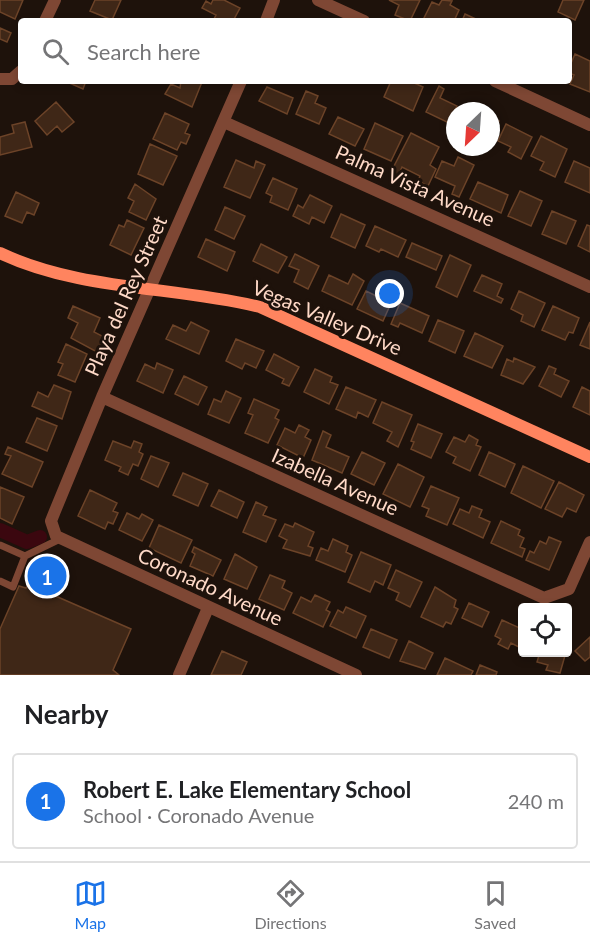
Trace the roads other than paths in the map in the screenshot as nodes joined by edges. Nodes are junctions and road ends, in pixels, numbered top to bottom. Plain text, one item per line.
1 (55, 0) edge
2 (274, 0) edge
3 (318, 0) edge
4 (46, 18) edge
5 (267, 18) edge
6 (357, 18) edge
7 (240, 84) edge
8 (501, 84) edge
9 (224, 122) junction
10 (590, 125) edge
11 (0, 254) edge
12 (590, 287) edge
13 (151, 288) junction
14 (102, 396) junction
15 (590, 457) edge
16 (52, 529) joint
17 (60, 539) junction
18 (590, 542) edge
19 (0, 545) edge
20 (25, 556) junction
21 (0, 581) edge
22 (208, 608) junction
23 (179, 675) edge
24 (356, 675) edge

1 - 4 street
2 - 5 street
3 - 6 street
7 - 9 street, Playa del Rey Street
8 - 10 street
9 - 12 street, Palma Vista Avenue
9 - 13 street, Playa del Rey Street
11 - 13 street, Vegas Valley Drive
13 - 14 street, Playa del Rey Street
13 - 15 street, Vegas Valley Drive
14 - 16 street, Playa del Rey Street
14 - 18 street, Izabella Avenue
16 - 17 street, Coronado Avenue
17 - 20 lane
17 - 22 street, Coronado Avenue
19 - 20 lane
20 - 21 lane
22 - 23 street
22 - 24 street, Coronado Avenue

